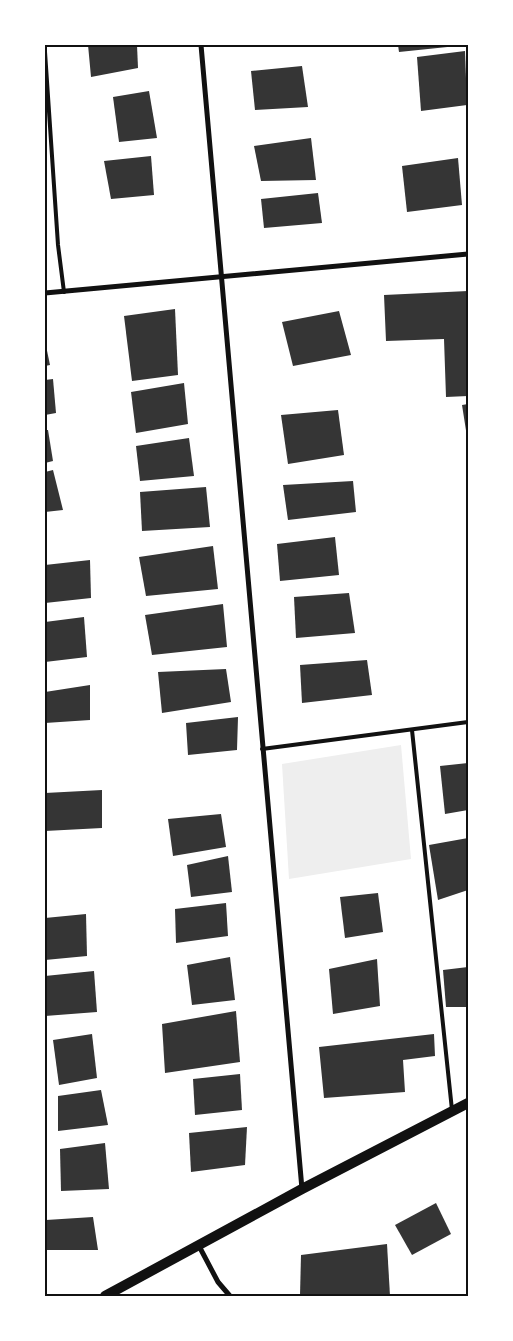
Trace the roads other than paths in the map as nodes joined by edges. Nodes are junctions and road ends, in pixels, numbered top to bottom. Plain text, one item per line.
1 (201, 45) edge
2 (45, 52) edge
3 (468, 254) edge
4 (222, 277) junction
5 (64, 292) junction
6 (45, 293) edge
7 (468, 722) edge
8 (412, 730) junction
9 (262, 749) junction
10 (468, 1103) edge
11 (452, 1112) junction
12 (302, 1189) junction
13 (198, 1246) junction
14 (106, 1296) edge
15 (230, 1296) edge

1 - 4 street
2 - 5 lane
3 - 4 street
4 - 5 street
4 - 9 street
5 - 6 street
7 - 8 lane
8 - 9 lane
8 - 11 lane
9 - 12 street
10 - 11 main road
11 - 12 main road
12 - 13 main road
13 - 14 main road
13 - 15 street

